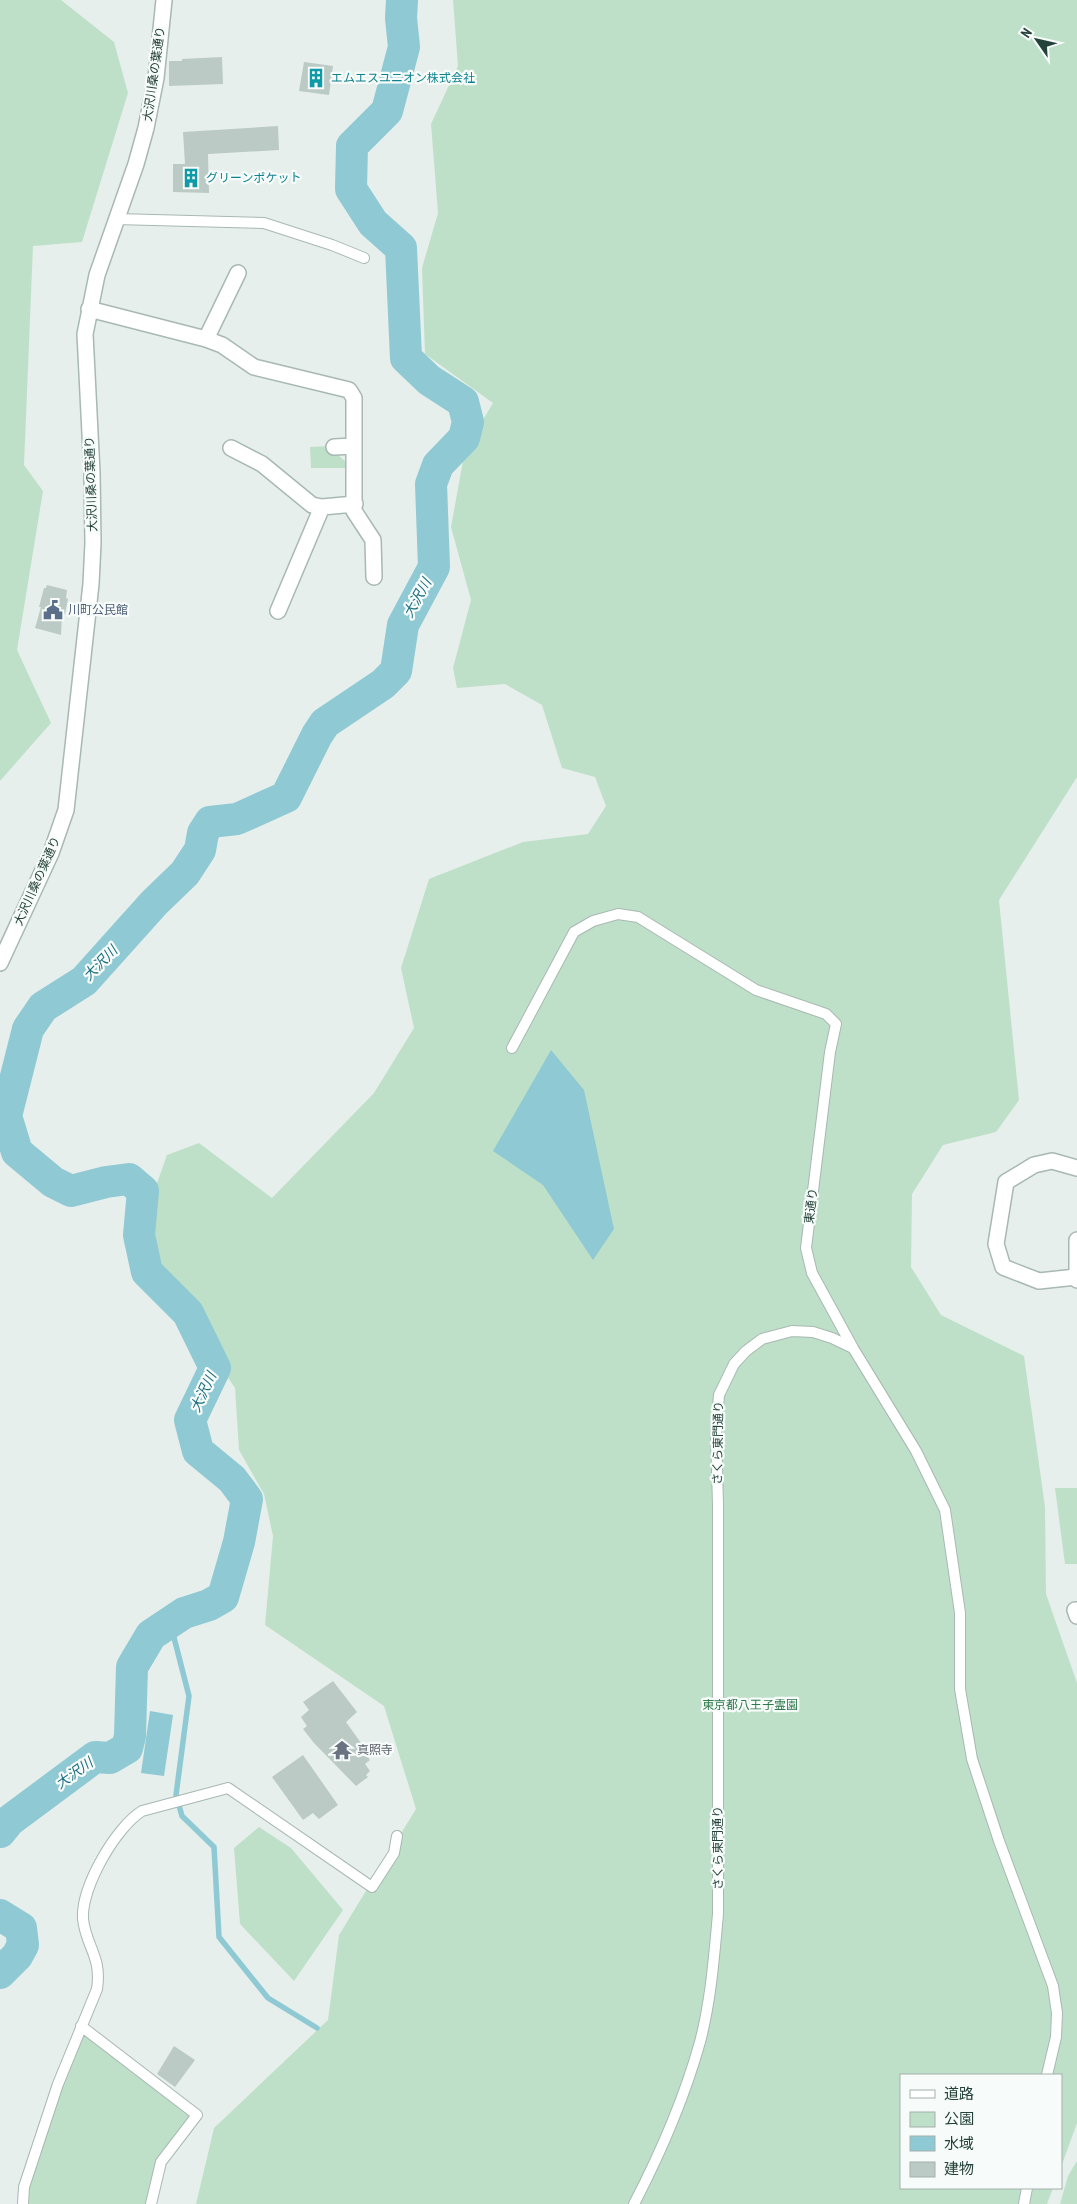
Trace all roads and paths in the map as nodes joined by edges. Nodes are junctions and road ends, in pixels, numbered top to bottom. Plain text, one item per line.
1 (164, 0) edge
2 (116, 219) junction
3 (364, 258) dead end
4 (238, 273) dead end
5 (89, 309) junction
6 (206, 339) junction
7 (354, 446) junction
8 (334, 447) dead end
9 (231, 448) dead end
10 (355, 504) junction
11 (322, 507) junction
12 (374, 577) dead end
13 (278, 611) dead end
14 (0, 963) edge
15 (512, 1048) dead end
16 (1077, 1168) edge
17 (1077, 1240) edge
18 (1077, 1278) edge
19 (853, 1348) junction
20 (1077, 1610) edge
21 (1077, 1616) edge
22 (397, 1836) dead end
23 (81, 2026) junction
24 (1047, 2074) edge
25 (1027, 2189) edge
26 (23, 2204) edge
27 (151, 2204) edge
28 (634, 2204) edge
29 (1024, 2204) edge

1 - 2 street, 大沢川桑の葉通り
2 - 3 lane
2 - 5 street, 大沢川桑の葉通り
4 - 6 street
5 - 6 street
5 - 14 street, 大沢川桑の葉通り
6 - 7 street
7 - 8 street
7 - 10 street
9 - 11 street
10 - 11 street
10 - 12 street
11 - 13 street
15 - 19 lane, 東通り
16 - 18 street
17 - 18 street
19 - 24 lane
19 - 28 lane, さくら東門通り
20 - 21 street
22 - 23 lane
23 - 26 lane
23 - 27 lane
25 - 29 lane

